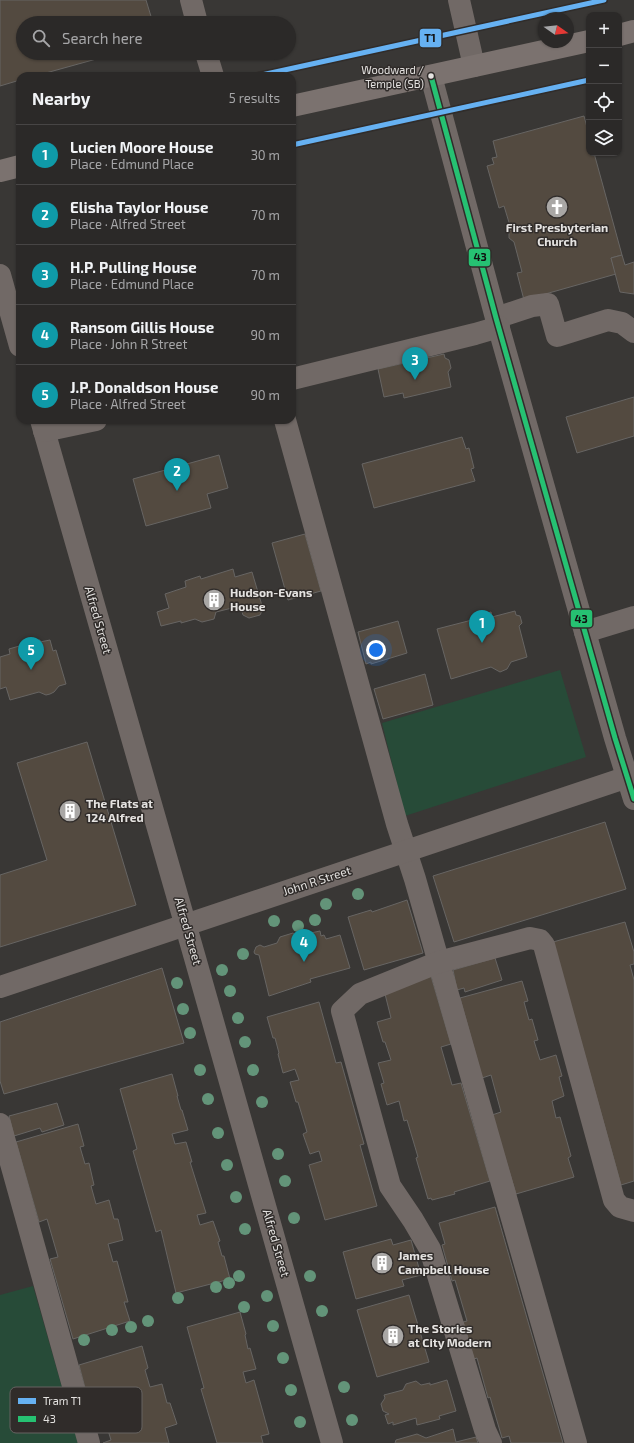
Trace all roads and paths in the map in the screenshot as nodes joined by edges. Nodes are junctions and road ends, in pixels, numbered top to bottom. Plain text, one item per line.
1 (191, 0) edge
2 (459, 0) edge
3 (195, 16) edge
4 (634, 31) edge
5 (622, 34) edge
6 (586, 42) edge
7 (208, 60) edge
8 (474, 66) junction
9 (212, 72) edge
10 (431, 76) junction
11 (296, 105) edge
12 (16, 167) edge
13 (0, 171) edge
14 (0, 275) edge
15 (497, 323) junction
16 (16, 332) edge
17 (634, 332) edge
18 (296, 378) edge
19 (61, 424) edge
20 (286, 424) edge
21 (43, 426) edge
22 (634, 617) edge
23 (585, 632) junction
24 (631, 776) edge
25 (634, 799) edge
26 (407, 851) junction
27 (186, 924) junction
28 (439, 962) junction
29 (0, 987) edge
30 (0, 1124) edge
31 (634, 1211) edge
32 (73, 1387) edge
33 (85, 1433) edge
34 (88, 1443) edge
35 (332, 1443) edge
36 (491, 1443) edge
37 (576, 1443) edge

1 - 3 street
2 - 8 street
4 - 5 main road
6 - 8 main road
7 - 9 street
8 - 10 main road
10 - 11 main road
10 - 15 street
12 - 13 main road
14 - 16 street
15 - 17 street
15 - 18 street
15 - 23 street
19 - 21 street
20 - 26 street
21 - 27 street, Alfred Street
22 - 23 street
23 - 24 street
24 - 25 street
24 - 26 street, John R Street
26 - 27 street, John R Street
26 - 28 street
27 - 29 street, John R Street
27 - 35 street, Alfred Street
28 - 31 street
28 - 36 street
28 - 37 street
30 - 32 street
33 - 34 street

